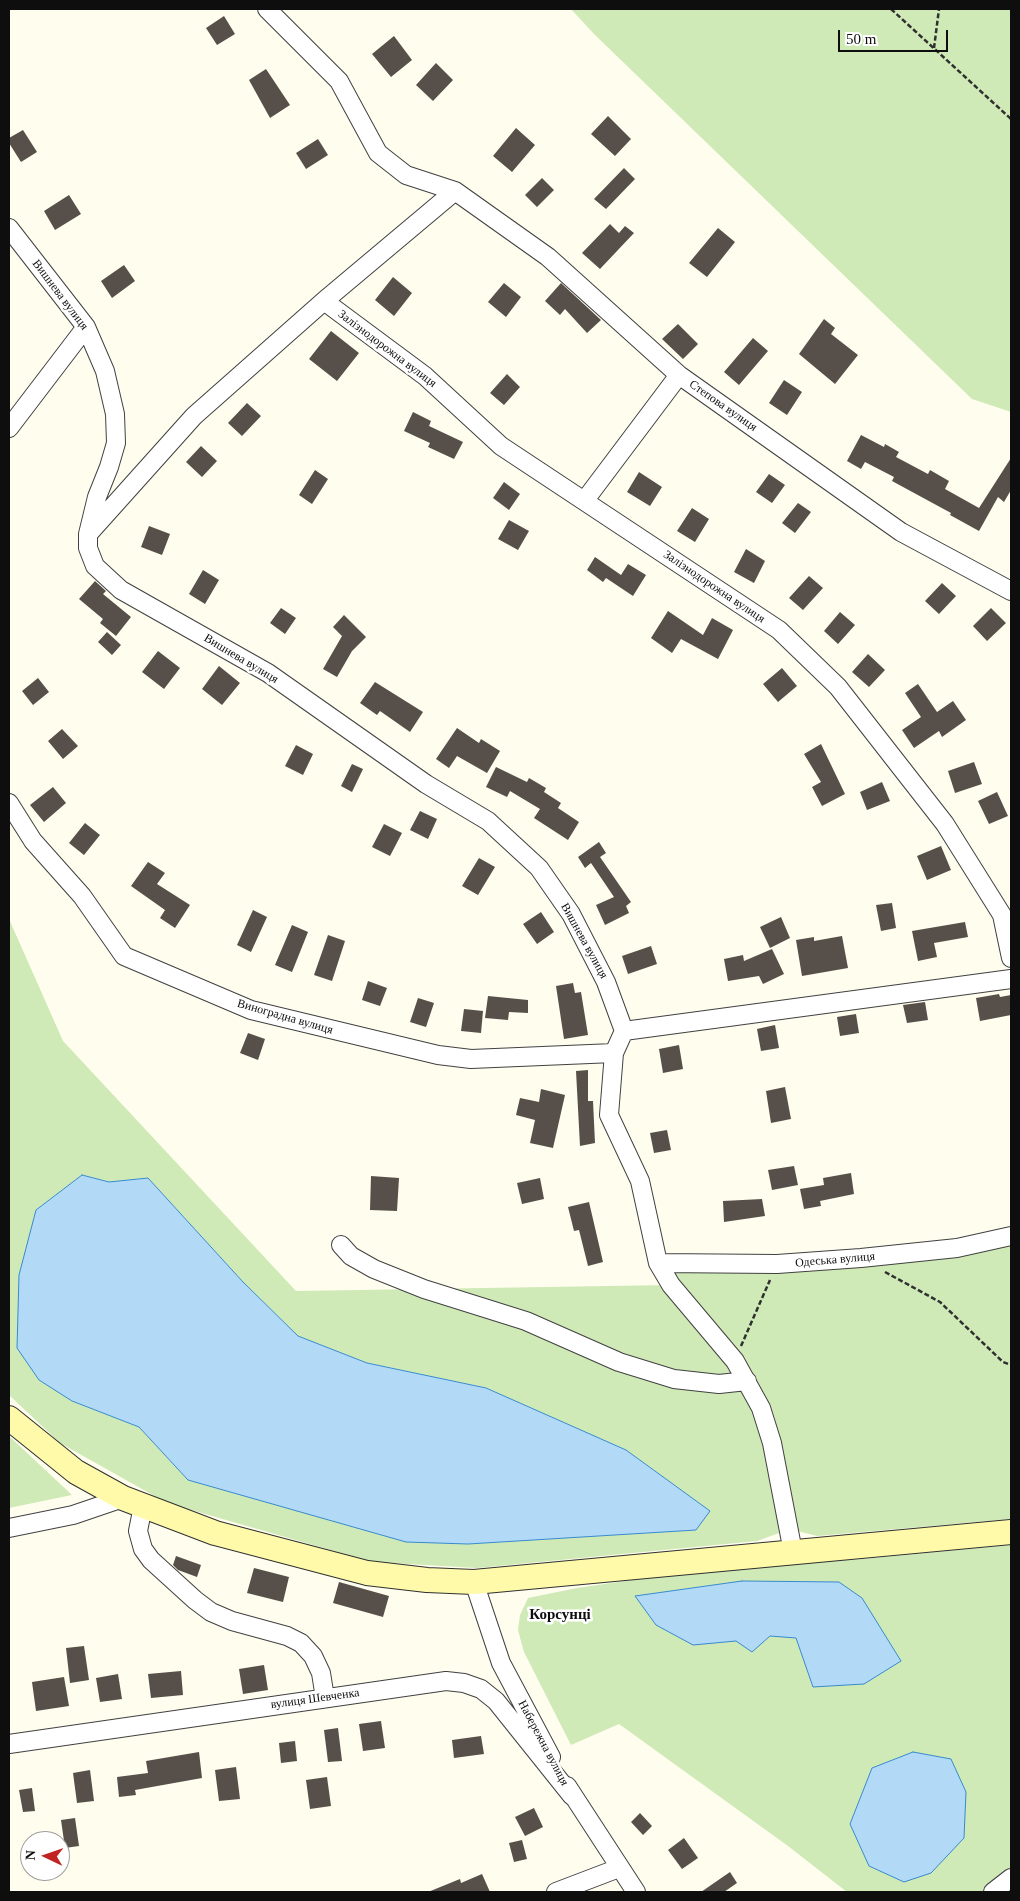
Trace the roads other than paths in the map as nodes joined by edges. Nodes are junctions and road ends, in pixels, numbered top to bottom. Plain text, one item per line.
1 (267, 9) edge
2 (456, 191) junction
3 (9, 228) edge
4 (324, 301) junction
5 (86, 326) junction
6 (679, 375) junction
7 (9, 428) edge
8 (585, 500) junction
9 (88, 534) junction
10 (1011, 591) edge
11 (9, 803) edge
12 (1011, 958) edge
13 (1011, 979) edge
14 (624, 1031) junction
15 (614, 1053) junction
16 (1011, 1236) edge
17 (341, 1245) dead end
18 (658, 1263) junction
19 (748, 1381) junction
20 (9, 1418) edge
21 (133, 1502) junction
22 (9, 1528) edge
23 (1011, 1532) edge
24 (793, 1552) junction
25 (474, 1582) junction
26 (325, 1698) junction
27 (9, 1744) edge
28 (572, 1796) junction
29 (619, 1868) junction
30 (1011, 1878) edge
31 (556, 1892) edge
32 (636, 1892) edge
33 (993, 1892) edge

1 - 2 street
2 - 4 street
2 - 6 street, Степова вулиця
3 - 5 street, Вишнева вулиця
4 - 8 street, Залізнодорожна вулиця
4 - 9 street
5 - 7 street
5 - 9 street, Вишнева вулиця
6 - 8 street
6 - 10 street, Степова вулиця
8 - 12 street, Залізнодорожна вулиця
9 - 14 street, Вишнева вулиця
11 - 15 street, Виноградна вулиця
13 - 14 street
14 - 15 street
15 - 18 street
16 - 18 street, Одеська вулиця
17 - 19 street
18 - 19 street
19 - 24 street
20 - 21 street
21 - 22 street
21 - 25 street
21 - 26 street
23 - 24 street
24 - 25 street
25 - 28 street, Набережна вулиця
26 - 27 street, вулиця Шевченка
26 - 28 street, вулиця Шевченка
28 - 29 street, Набережна вулиця
29 - 31 street
29 - 32 street, Набережна вулиця
30 - 33 street

